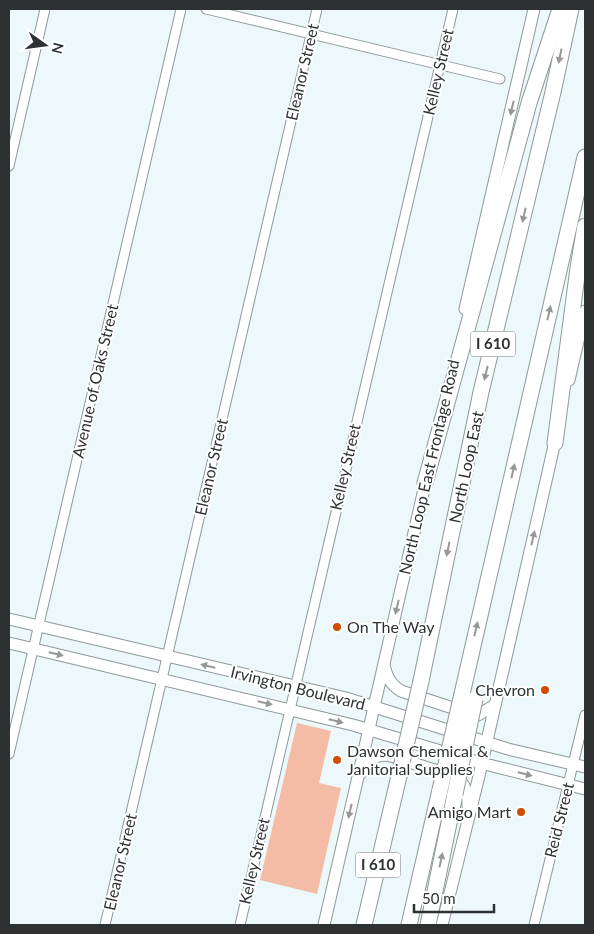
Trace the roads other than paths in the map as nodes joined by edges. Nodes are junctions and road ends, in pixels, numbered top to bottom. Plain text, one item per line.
1 (45, 9) edge
2 (181, 9) edge
3 (206, 9) edge
4 (317, 9) edge
5 (452, 9) edge
6 (534, 9) edge
7 (560, 9) edge
8 (571, 9) edge
9 (311, 33) junction
10 (439, 64) junction
11 (500, 79) dead end
12 (585, 157) edge
13 (9, 166) edge
14 (585, 226) edge
15 (585, 311) edge
16 (555, 443) junction
17 (426, 483) junction
18 (9, 619) edge
19 (38, 626) junction
20 (9, 643) edge
21 (33, 648) junction
22 (167, 656) junction
23 (384, 663) junction
24 (162, 679) junction
25 (294, 686) junction
26 (495, 705) junction
27 (374, 707) junction
28 (289, 709) junction
29 (585, 715) edge
30 (369, 730) junction
31 (486, 742) junction
32 (9, 754) edge
33 (481, 763) junction
34 (573, 764) junction
35 (585, 767) edge
36 (358, 777) junction
37 (568, 785) junction
38 (585, 789) edge
39 (447, 792) junction
40 (392, 804) junction
41 (469, 812) junction
42 (105, 925) edge
43 (240, 925) edge
44 (324, 925) edge
45 (353, 925) edge
46 (364, 925) edge
47 (409, 925) edge
48 (428, 925) edge
49 (442, 925) edge
50 (534, 925) edge

1 - 13 street
2 - 19 street, Avenue of Oaks Street
3 - 9 street
4 - 9 street, Eleanor Street
5 - 10 street, Kelley Street
6 -> 17 main road, North Loop East Frontage Road
7 - 17 highway
8 -> 40 highway, North Loop East / I 610, bridge
9 - 10 street
9 - 22 street, Eleanor Street
10 - 11 street
10 - 25 street, Kelley Street
39 -> 12 highway, I 610, bridge
14 - 16 highway
15 - 16 main road
26 -> 16 main road
17 -> 23 main road, North Loop East Frontage Road
18 - 19 main road, Irvington Boulevard
19 - 21 street, Avenue of Oaks Street
19 - 22 main road, Irvington Boulevard
20 - 21 main road, Irvington Boulevard
21 -> 24 main road, Irvington Boulevard
21 - 32 street, Avenue of Oaks Street
22 - 24 street, Eleanor Street
25 -> 22 main road, Irvington Boulevard
23 - 26 main road
23 - 27 main road, North Loop East Frontage Road
24 -> 28 main road, Irvington Boulevard
24 - 42 street, Eleanor Street
25 - 27 main road, Irvington Boulevard
25 - 28 street, Kelley Street
26 - 31 main road
27 - 30 main road, North Loop East Frontage Road
27 - 31 main road, Irvington Boulevard
28 -> 30 main road, Irvington Boulevard
28 - 43 street, Kelley Street
29 - 34 street, Reid Street
30 - 33 main road, Irvington Boulevard
30 - 36 main road, North Loop East Frontage Road
31 - 33 main road
31 - 34 main road, Irvington Boulevard
33 -> 37 main road, Irvington Boulevard
33 - 41 main road
34 - 35 main road, Irvington Boulevard
34 - 37 street, Reid Street
36 - 41 main road
36 -> 44 main road, North Loop East Frontage Road
37 - 38 main road, Irvington Boulevard
37 - 50 street, Reid Street
39 - 47 highway, I 610
48 -> 39 highway
40 - 45 highway
40 - 46 highway, North Loop East / I 610
41 - 49 main road

